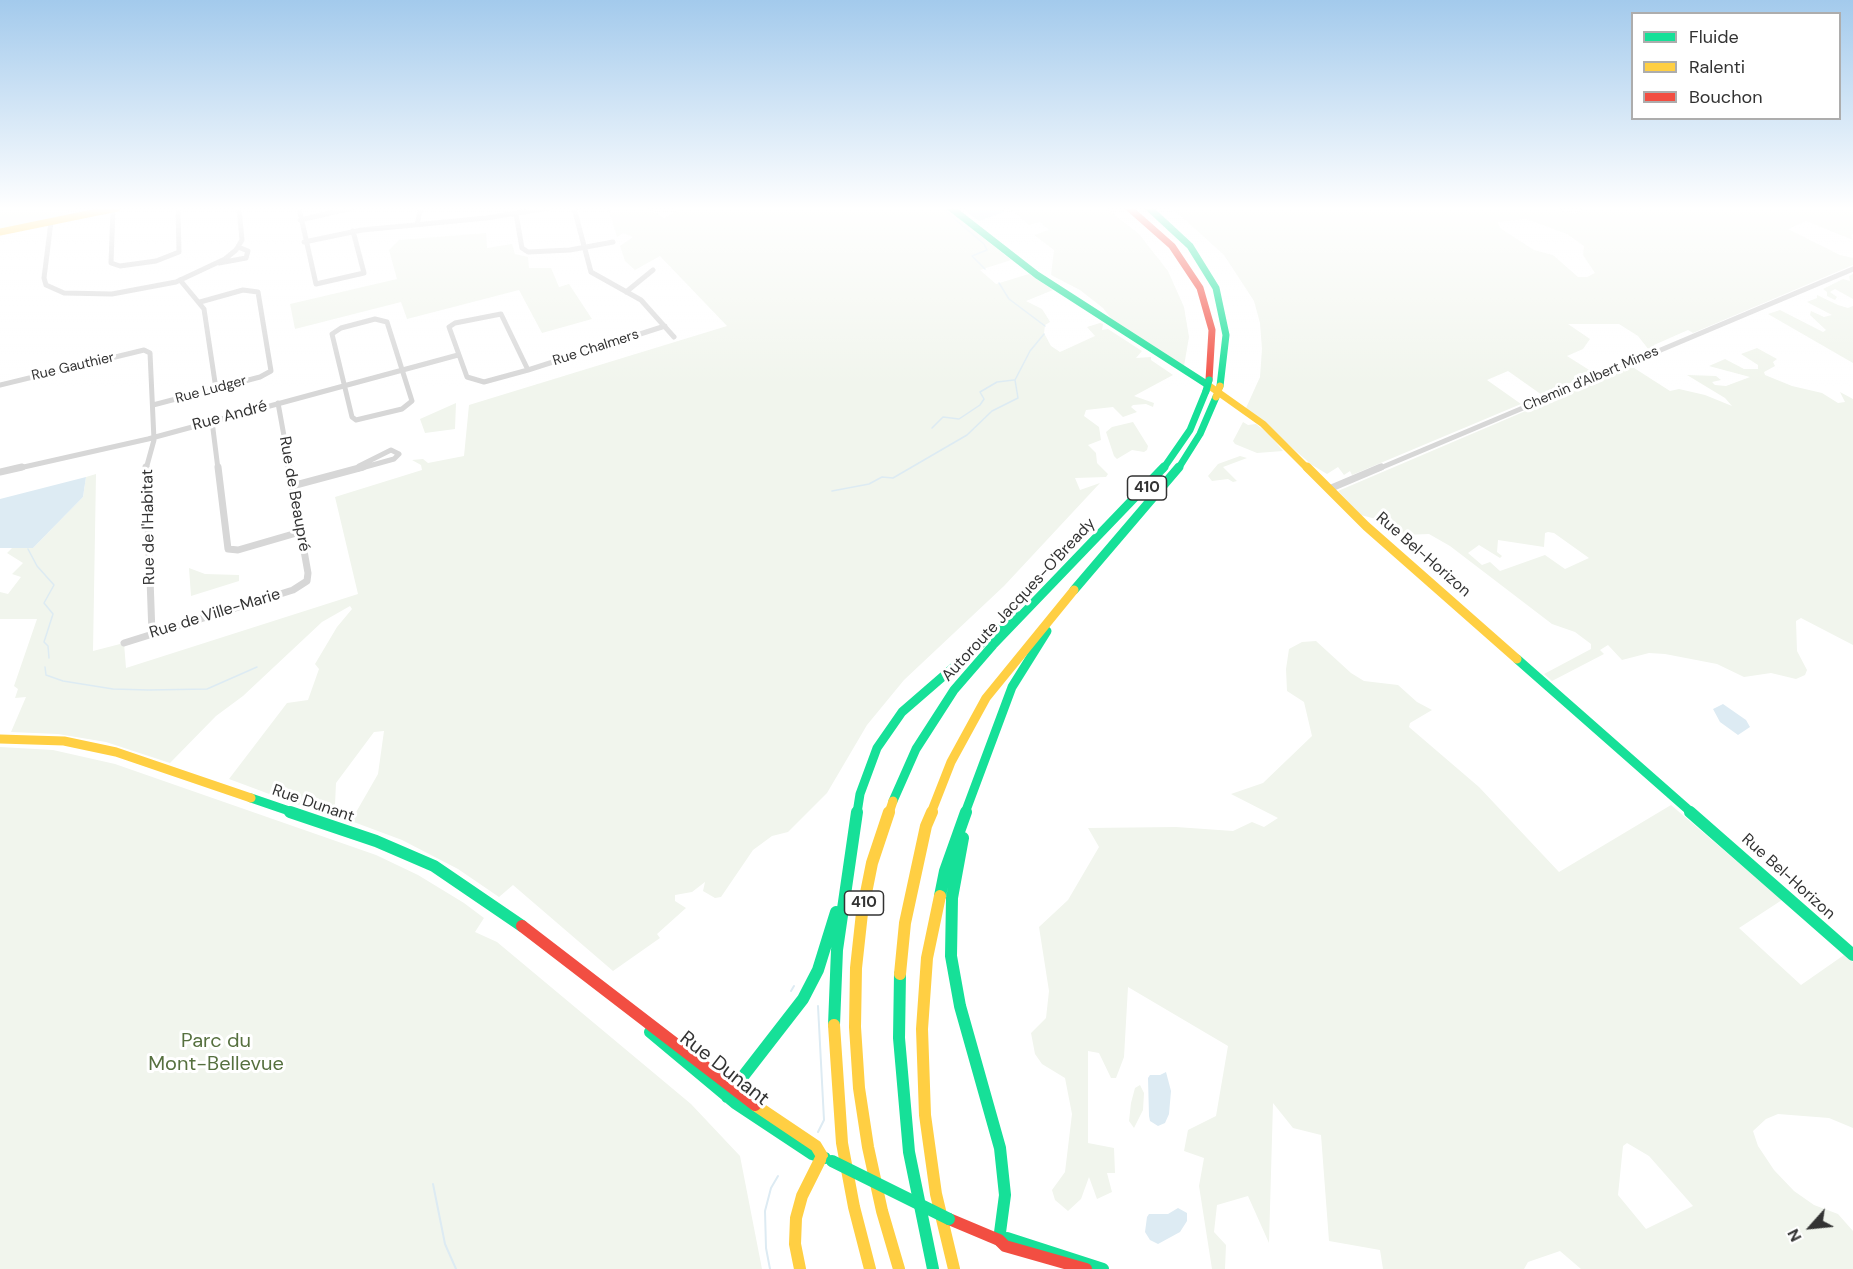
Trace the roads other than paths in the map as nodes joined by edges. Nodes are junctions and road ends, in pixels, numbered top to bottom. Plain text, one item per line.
1 (46, 267) edge
2 (208, 267) edge
3 (310, 267) edge
4 (362, 267) edge
5 (589, 267) edge
6 (1028, 267) edge
7 (1187, 267) edge
8 (1203, 267) edge
9 (1853, 269) edge
10 (653, 270) dead end
11 (180, 280) junction
12 (627, 292) junction
13 (200, 302) junction
14 (664, 326) junction
15 (674, 337) dead end
16 (147, 351) joint
17 (458, 355) junction
18 (403, 370) junction
19 (528, 370) junction
20 (0, 385) edge
21 (344, 386) junction
22 (216, 388) junction
23 (278, 403) junction
24 (153, 405) junction
25 (212, 421) junction
26 (154, 437) junction
27 (360, 466) junction
28 (0, 472) edge
29 (292, 486) junction
30 (1329, 489) junction
31 (300, 532) junction
32 (304, 583) joint
33 (1047, 590) junction
34 (1065, 601) junction
35 (152, 634) junction
36 (124, 643) dead end
37 (0, 739) edge
38 (979, 771) junction
39 (846, 882) junction
40 (1853, 955) edge
41 (730, 1093) junction
42 (822, 1156) junction
43 (999, 1239) junction
44 (800, 1269) edge
45 (870, 1269) edge
46 (899, 1269) edge
47 (933, 1269) edge
48 (954, 1269) edge
49 (1086, 1269) edge
50 (1103, 1269) edge

1 - 11 street
2 - 11 street
3 - 4 street
5 - 12 street
6 - 30 main road, Rue Bel-Horizon
7 - 33 main road, Autoroute Jacques-O'Bready / 410, bridge
8 - 34 main road, Autoroute Jacques-O'Bready / 410, bridge
9 - 30 street, Chemin d'Albert Mines
10 - 12 street
11 - 13 street
12 - 14 street
13 - 22 street
13 - 22 street, Rue Ludger
14 - 15 street
14 - 19 street, Rue Chalmers
16 - 20 street, Rue Gauthier
16 - 24 street, Rue de l'Habitat
17 - 18 street, Rue André
17 - 19 street, Rue Chalmers
17 - 19 street, Rue Chalmers
18 - 21 street, Rue André
18 - 21 street
18 - 21 street
21 - 23 street, Rue André
22 - 24 street, Rue Ludger
23 - 25 street, Rue André
23 - 29 street, Rue de Beaupré
24 - 26 street, Rue de l'Habitat
25 - 26 street, Rue André
25 - 31 street
26 - 28 street, Rue André
26 - 35 street, Rue de l'Habitat
27 - 27 street
27 - 29 street
29 - 31 street, Rue de Beaupré
30 - 40 main road, Rue Bel-Horizon
31 - 32 street, Rue de Beaupré
32 - 35 street, Rue de Ville-Marie
33 - 39 main road
33 - 46 main road, Autoroute Jacques-O'Bready / 410
34 - 38 main road
34 - 47 main road, Autoroute Jacques-O'Bready / 410
35 - 36 street, Rue de Ville-Marie
37 - 41 main road, Rue Dunant
38 - 43 main road
38 - 48 main road
39 - 41 main road
39 - 45 main road
41 - 42 main road, Rue Dunant
42 - 43 main road, Rue Dunant, bridge
42 - 44 main road
43 - 49 main road, Rue Dunant
43 - 50 main road, Rue Dunant

